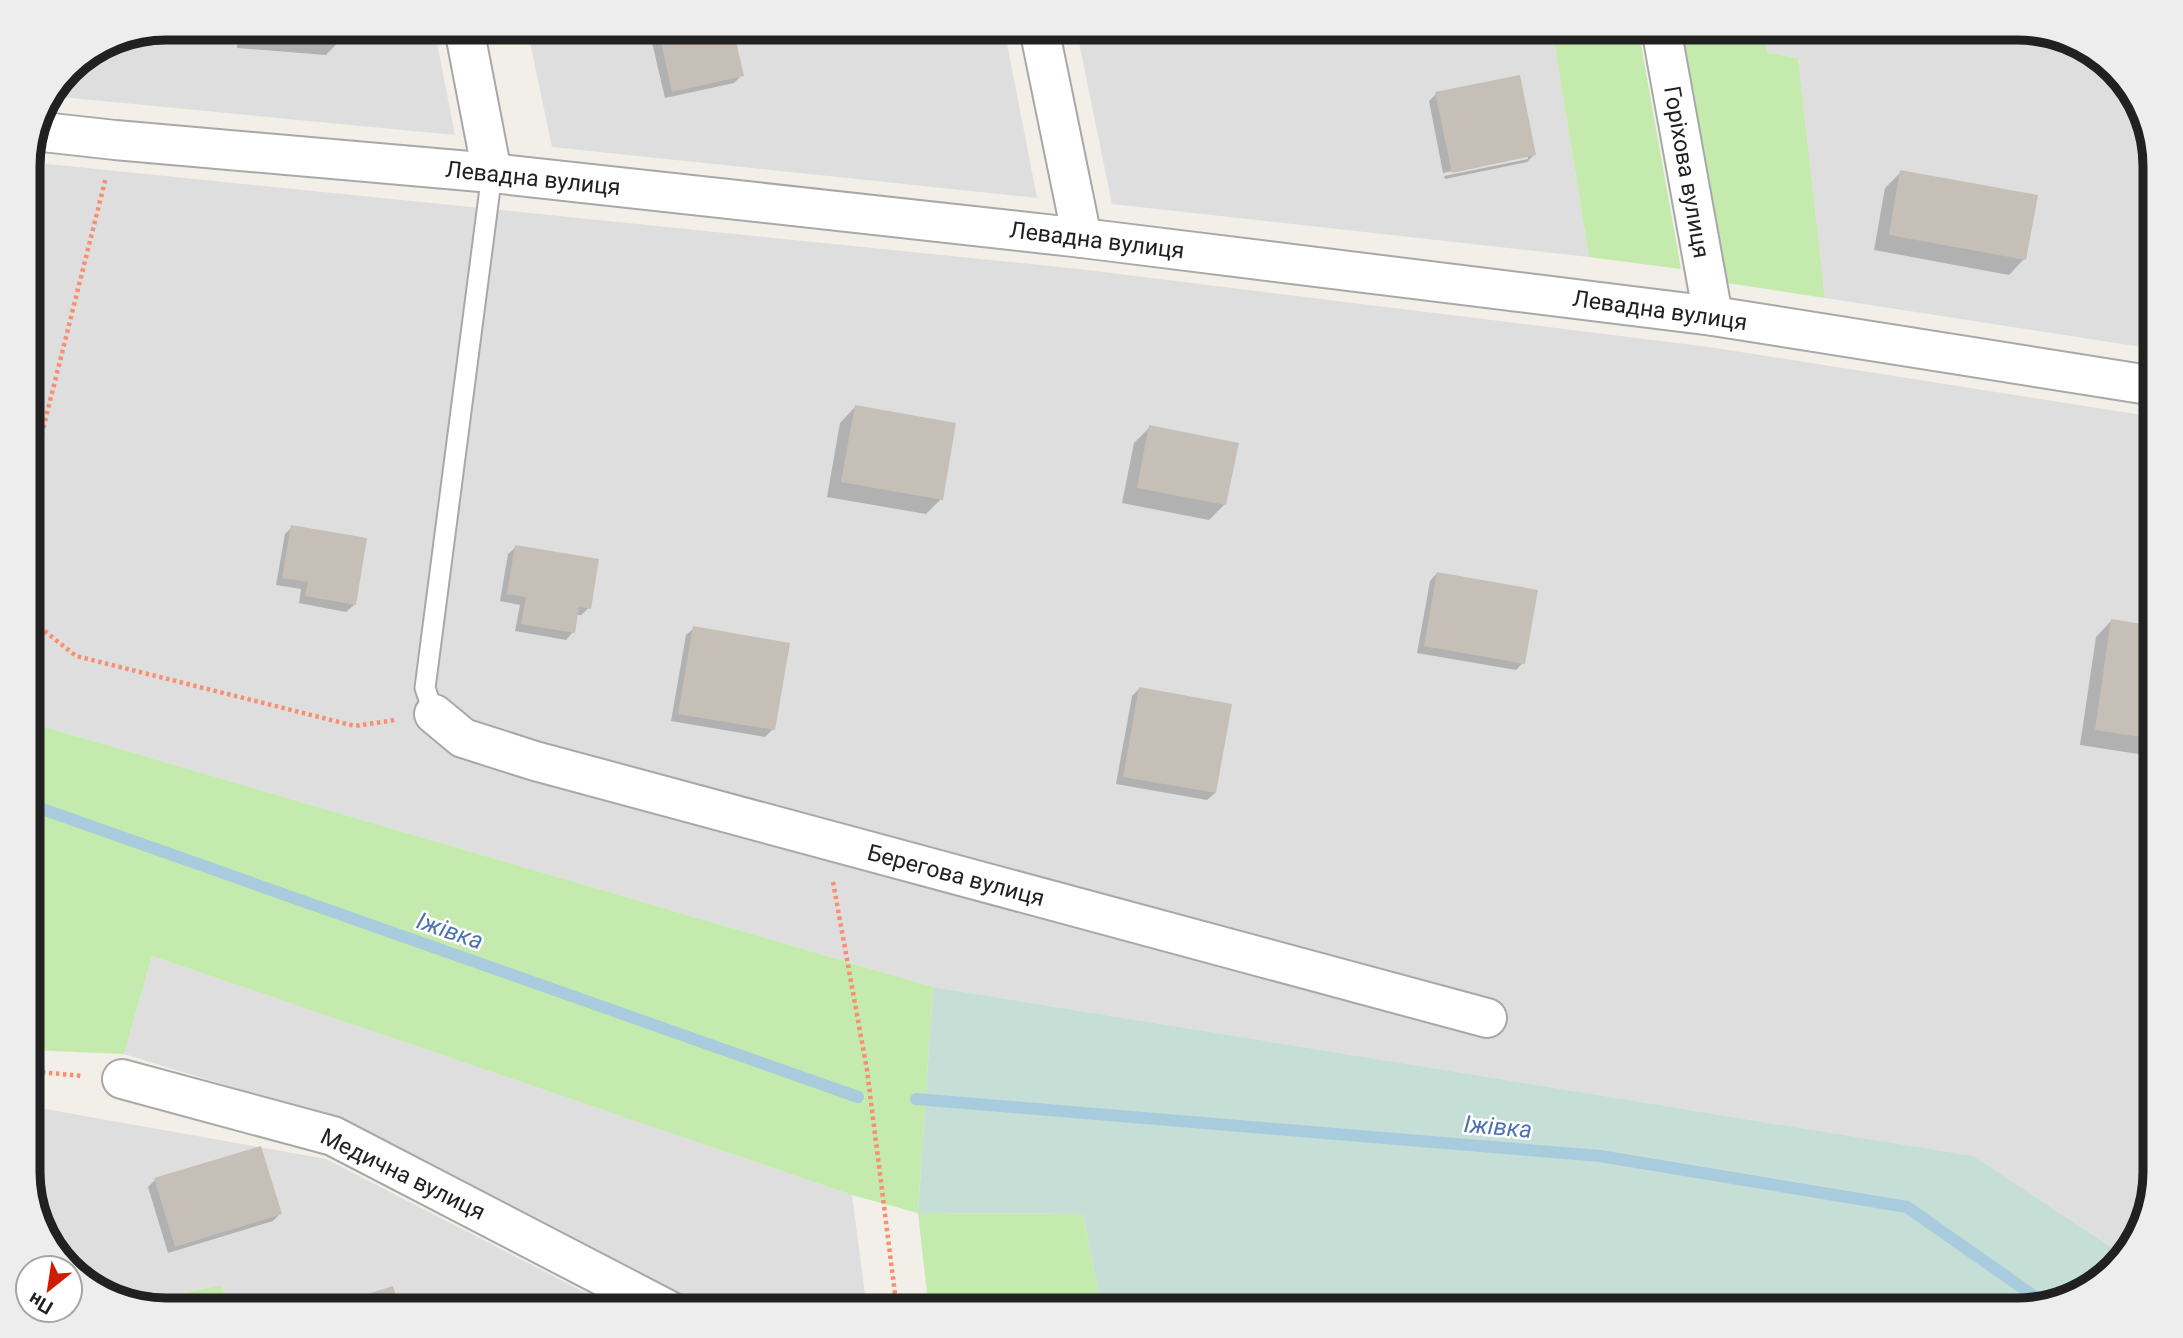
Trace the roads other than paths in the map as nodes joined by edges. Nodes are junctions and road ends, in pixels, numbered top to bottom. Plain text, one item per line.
1 (1663, 40) edge
2 (466, 41) edge
3 (1042, 41) edge
4 (45, 132) edge
5 (492, 173) junction
6 (1082, 238) junction
7 (1713, 316) junction
8 (2142, 384) edge
9 (434, 714) joint
10 (1487, 1018) dead end
11 (122, 1079) road end
12 (645, 1298) edge

1 - 7 street, Горіхова вулиця
2 - 5 street
3 - 6 street
4 - 5 street, Левадна вулиця
5 - 6 street, Левадна вулиця
5 - 9 lane
6 - 7 street, Левадна вулиця
7 - 8 street, Левадна вулиця
9 - 10 street, Берегова вулиця
11 - 12 street, Медична вулиця

